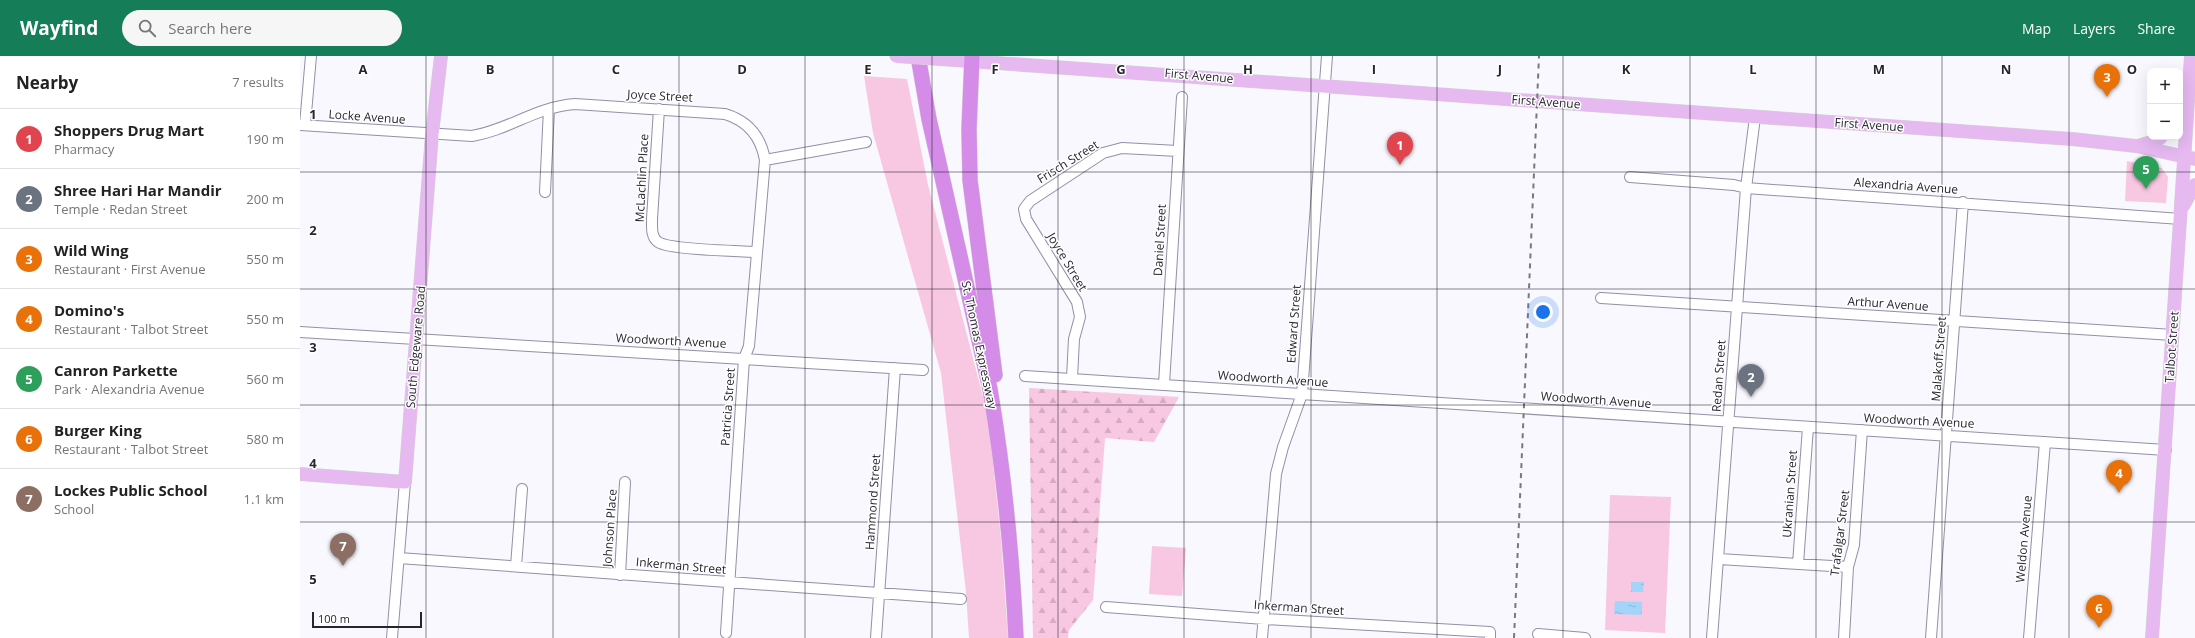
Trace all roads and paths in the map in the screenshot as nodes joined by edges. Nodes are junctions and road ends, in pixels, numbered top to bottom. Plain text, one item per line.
1 (311, 56) edge
2 (441, 56) edge
3 (896, 56) edge
4 (918, 56) edge
5 (1327, 56) edge
6 (2191, 56) edge
7 (973, 59) edge
8 (1326, 86) junction
9 (2188, 92) junction
10 (1182, 97) dead end
11 (2182, 104) edge
12 (549, 108) junction
13 (659, 109) junction
14 (1755, 117) junction
15 (303, 125) edge
16 (432, 134) junction
17 (2158, 140) edge
18 (866, 142) dead end
19 (2136, 146) junction
20 (1178, 151) junction
21 (2189, 157) edge
22 (765, 160) junction
23 (1630, 177) dead end
24 (2195, 185) edge
25 (1746, 188) junction
26 (545, 192) dead end
27 (1964, 202) junction
28 (1024, 209) joint
29 (2182, 214) junction
30 (757, 252) junction
31 (1601, 298) dead end
32 (1737, 307) junction
33 (1955, 321) junction
34 (300, 332) edge
35 (2173, 335) junction
36 (417, 339) junction
37 (744, 359) junction
38 (895, 368) junction
39 (923, 370) dead end
40 (1025, 376) dead end
41 (1072, 378) junction
42 (1164, 384) junction
43 (1302, 394) junction
44 (1728, 422) junction
45 (1808, 427) junction
46 (1862, 430) junction
47 (1947, 435) junction
48 (2045, 442) junction
49 (2166, 450) junction
50 (1003, 473) junction
51 (300, 474) edge
52 (405, 482) junction
53 (626, 482) dead end
54 (522, 489) dead end
55 (399, 558) junction
56 (1718, 559) junction
57 (1798, 564) junction
58 (516, 566) junction
59 (1848, 567) junction
60 (620, 574) junction
61 (730, 584) junction
62 (879, 594) junction
63 (960, 599) dead end
64 (1106, 607) dead end
65 (1264, 619) junction
66 (726, 633) dead end
67 (1538, 634) dead end
68 (1490, 635) edge
69 (392, 638) edge
70 (876, 638) edge
71 (1016, 638) edge
72 (1262, 638) edge
73 (1585, 638) edge
74 (1712, 638) edge
75 (1844, 638) edge
76 (1931, 638) edge
77 (2029, 638) edge
78 (2152, 638) edge

1 - 15 street
2 - 16 main road, South Edgeware Road
3 - 7 main road, First Avenue, bridge
4 - 50 highway, St. Thomas Expressway
5 - 8 street, Edward Street
6 - 9 main road, Talbot Street
7 - 8 main road, First Avenue
7 - 50 highway
8 - 14 main road, First Avenue
8 - 43 street, Edward Street
9 - 11 main road
9 - 21 main road, Talbot Street
10 - 20 street, Daniel Street
12 - 13 street, Joyce Street
12 - 16 street, Joyce Street
12 - 26 street
13 - 22 street, Joyce Street
13 - 30 street, McLachlin Place
14 - 19 main road, First Avenue
14 - 25 street, Redan Street
15 - 16 street, Locke Avenue
16 - 36 main road, South Edgeware Road
17 - 19 main road
18 - 22 street
19 - 21 main road, First Avenue
20 - 28 street, Frisch Street
20 - 42 street, Daniel Street
21 - 29 main road, Talbot Street
22 - 30 street, Patricia Street
23 - 25 street, Alexandria Avenue
24 - 29 main road
25 - 27 street, Alexandria Avenue
25 - 32 street, Redan Street
27 - 29 street, Alexandria Avenue
27 - 33 street, Malakoff Street
28 - 41 street, Joyce Street
29 - 35 main road, Talbot Street
30 - 37 street, Patricia Street
31 - 32 street, Arthur Avenue
32 - 33 street, Arthur Avenue
32 - 44 street, Redan Street
33 - 35 street, Arthur Avenue
33 - 47 street, Malakoff Street
34 - 36 street, Woodworth Avenue
35 - 49 main road, Talbot Street
36 - 37 street, Woodworth Avenue
36 - 52 main road, South Edgeware Road
37 - 38 street, Woodworth Avenue
37 - 61 street, Patricia Street
38 - 39 street, Woodworth Avenue
38 - 62 street, Hammond Street
40 - 41 street, Woodworth Avenue
41 - 42 street, Woodworth Avenue
42 - 43 street, Woodworth Avenue
43 - 44 street, Woodworth Avenue
43 - 65 street, Edward Street
44 - 45 street, Woodworth Avenue
44 - 56 street, Redan Street
45 - 46 street, Woodworth Avenue
45 - 57 street, Ukranian Street
46 - 47 street, Woodworth Avenue
46 - 59 street, Trafalgar Street
47 - 48 street, Woodworth Avenue
47 - 76 street, Malakoff Street
48 - 49 street, Woodworth Avenue
48 - 77 street, Weldon Avenue
49 - 78 main road, Talbot Street
50 - 71 highway, St. Thomas Expressway
51 - 52 main road
52 - 55 street, South Edgeware Road
53 - 60 street, Johnson Place
54 - 58 street
55 - 58 street, Inkerman Street
55 - 69 street, South Edgeware Road
56 - 57 street
56 - 74 street, Redan Street
57 - 59 street
58 - 60 street, Inkerman Street
59 - 75 street, Trafalgar Street
60 - 61 street, Inkerman Street
61 - 62 street, Inkerman Street
61 - 66 street, Patricia Street
62 - 63 street, Inkerman Street
62 - 70 street, Hammond Street
64 - 65 street, Inkerman Street
65 - 68 street, Inkerman Street
65 - 72 street, Edward Street
67 - 73 street

